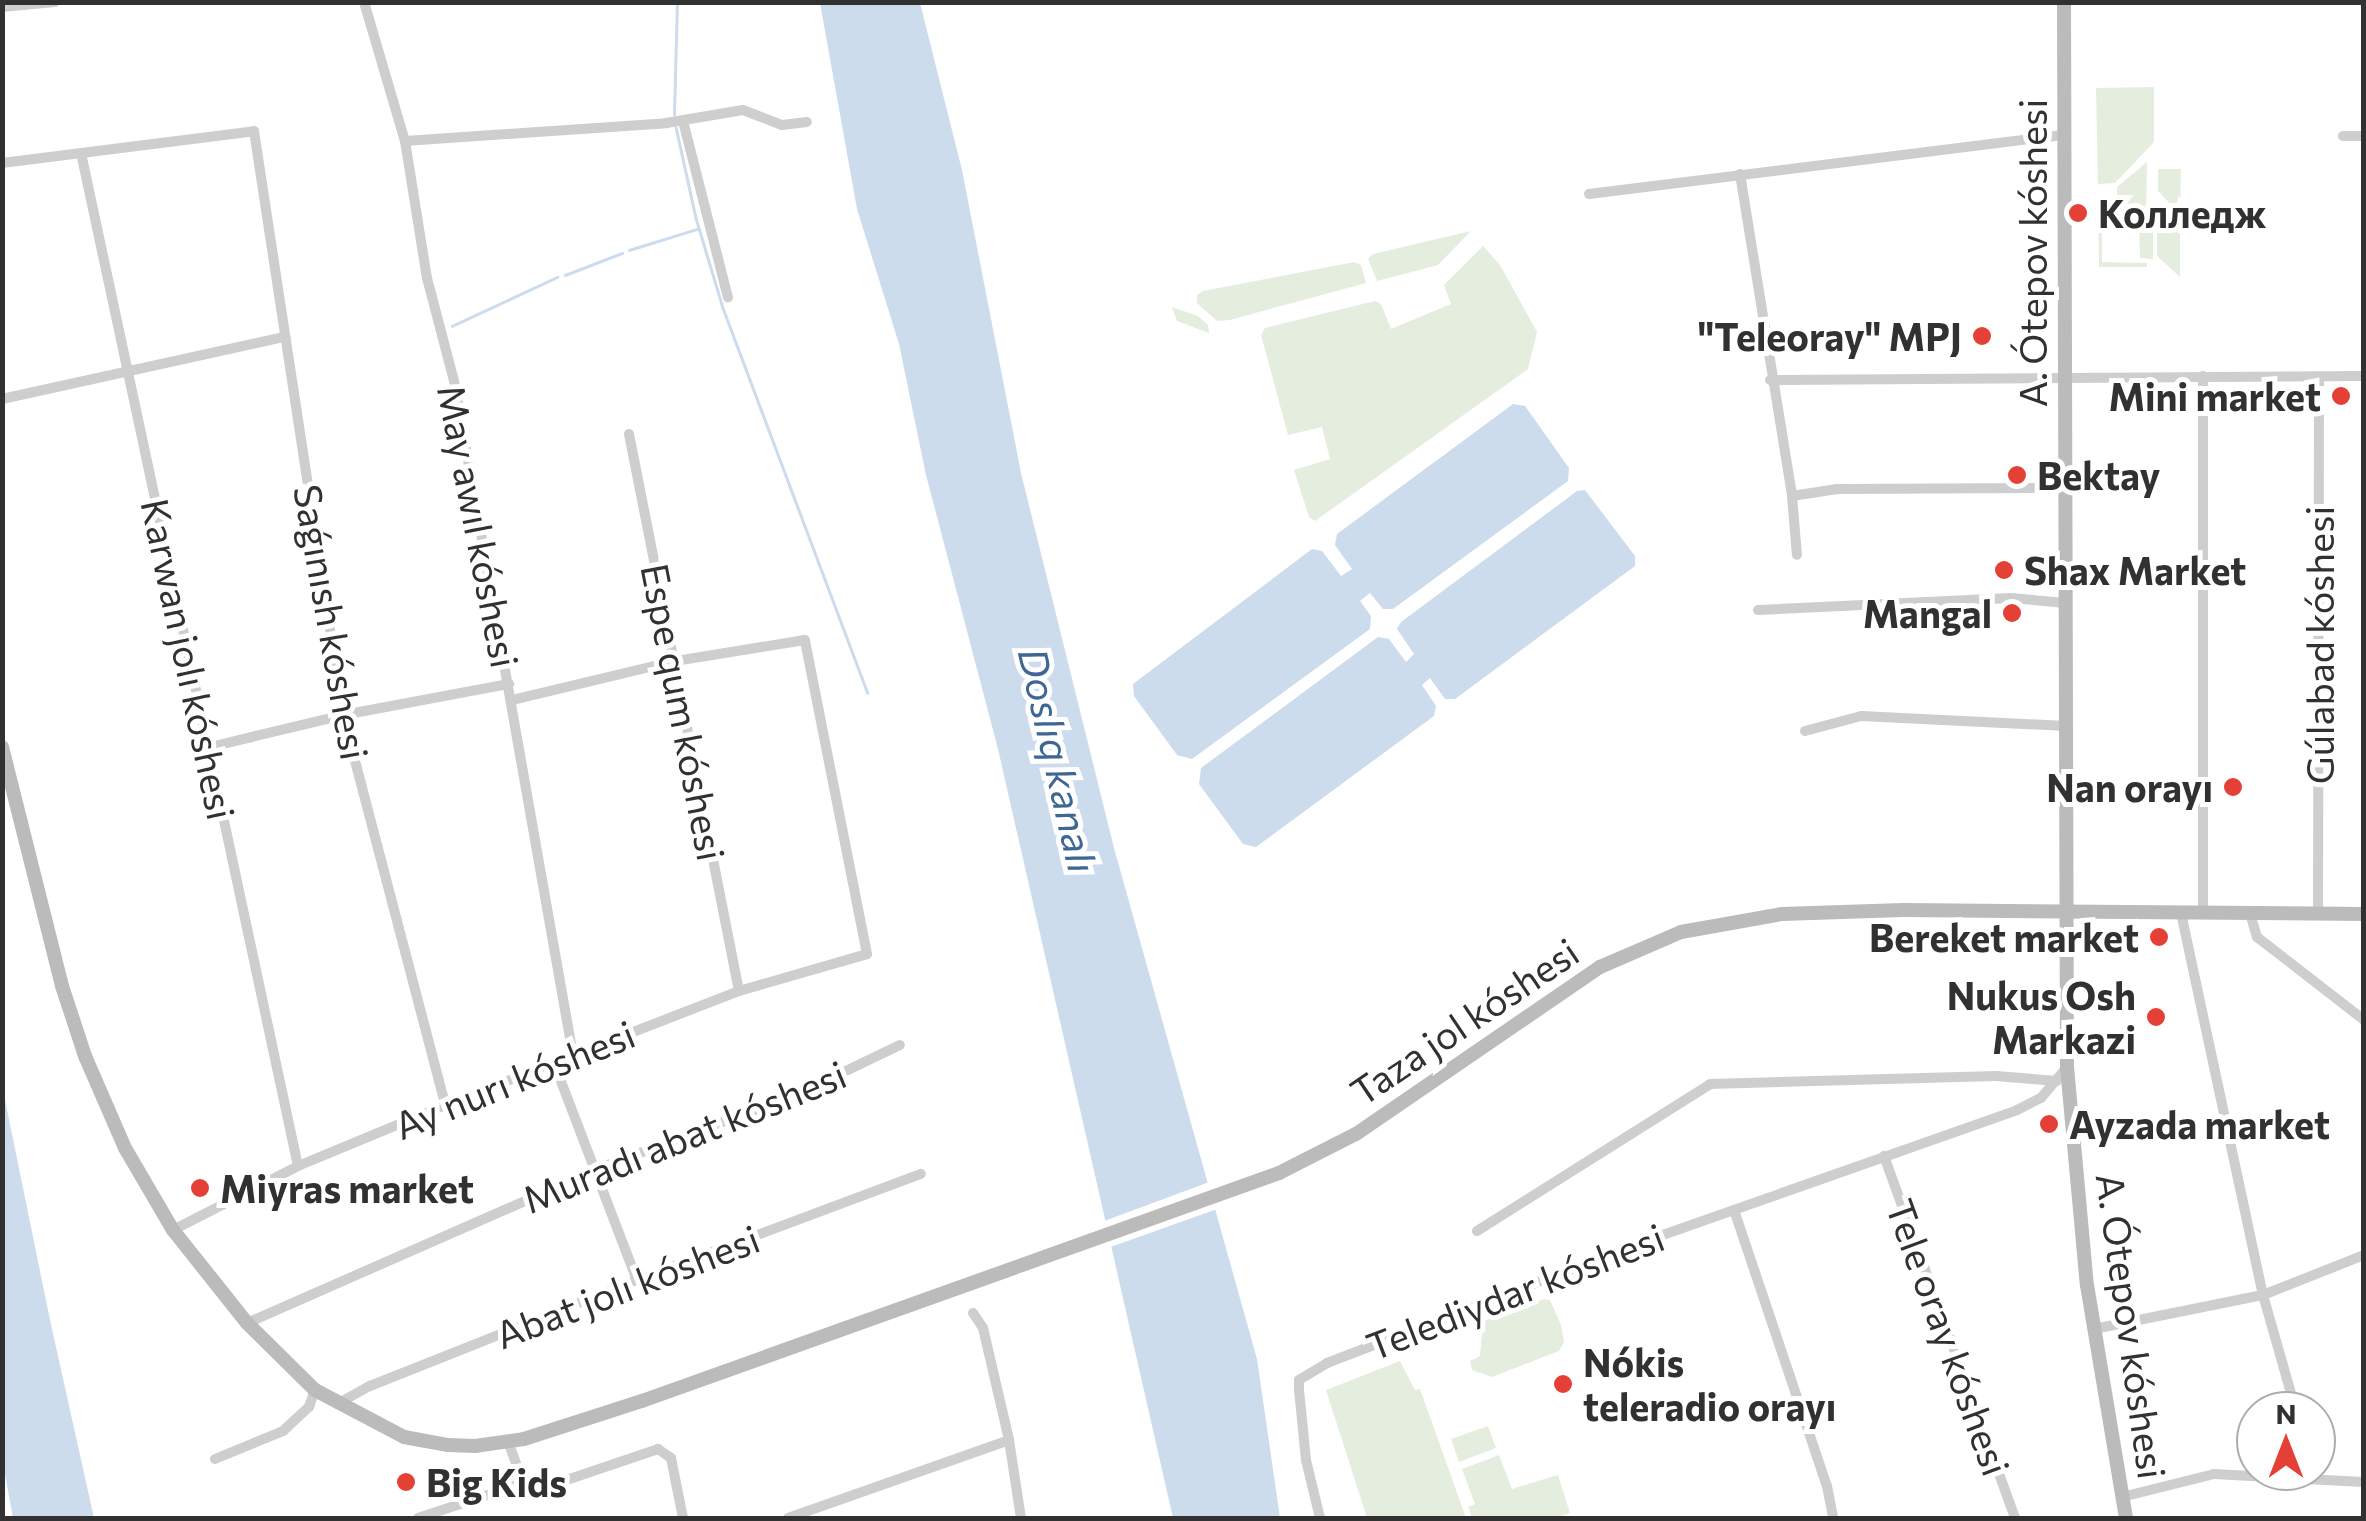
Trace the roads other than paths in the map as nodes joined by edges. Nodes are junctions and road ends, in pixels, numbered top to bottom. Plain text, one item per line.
1 (55, 2) edge
2 (364, 2) edge
3 (2064, 2) edge
4 (2, 7) edge
5 (684, 121) junction
6 (807, 122) dead end
7 (2066, 134) junction
8 (2343, 136) dead end
9 (2364, 136) edge
10 (405, 142) junction
11 (81, 153) junction
12 (2, 163) edge
13 (1740, 174) junction
14 (1589, 194) dead end
15 (728, 297) dead end
16 (285, 337) junction
17 (130, 372) junction
18 (2064, 375) junction
19 (2202, 376) junction
20 (2364, 376) edge
21 (2319, 377) junction
22 (1770, 380) junction
23 (2, 398) edge
24 (630, 434) dead end
25 (2065, 488) junction
26 (1792, 496) junction
27 (1797, 555) dead end
28 (2066, 602) junction
29 (1758, 610) dead end
30 (675, 661) junction
31 (509, 684) junction
32 (512, 700) junction
33 (343, 715) junction
34 (2067, 726) junction
35 (1805, 732) dead end
36 (2, 747) edge
37 (206, 748) junction
38 (2067, 913) junction
39 (2181, 913) junction
40 (2203, 914) junction
41 (2250, 914) junction
42 (2318, 914) junction
43 (2364, 914) edge
44 (739, 991) junction
45 (2362, 1020) edge
46 (2364, 1036) edge
47 (900, 1045) dead end
48 (573, 1055) junction
49 (554, 1062) junction
50 (2066, 1067) junction
51 (2057, 1081) junction
52 (445, 1105) junction
53 (1884, 1156) junction
54 (298, 1166) junction
55 (596, 1169) junction
56 (921, 1174) dead end
57 (1734, 1210) junction
58 (173, 1230) junction
59 (1478, 1231) dead end
60 (2364, 1255) edge
61 (637, 1280) junction
62 (2263, 1295) junction
63 (974, 1313) dead end
64 (247, 1323) junction
65 (2094, 1330) junction
66 (314, 1390) junction
67 (2290, 1391) edge
68 (336, 1405) junction
69 (1009, 1440) junction
70 (508, 1441) junction
71 (214, 1459) dead end
72 (2236, 1474) edge
73 (2336, 1478) edge
74 (2364, 1482) edge
75 (523, 1483) junction
76 (2122, 1498) junction
77 (418, 1518) edge
78 (683, 1518) edge
79 (788, 1518) edge
80 (1021, 1518) edge
81 (1320, 1518) edge
82 (1832, 1518) edge
83 (2015, 1518) edge
84 (2126, 1518) edge

1 - 4 street
2 - 10 street, May awıl kóshesi
3 - 7 main road, A. Ótepov kóshesi
5 - 6 street
5 - 10 street
5 - 15 street
7 - 13 street
7 - 18 main road, A. Ótepov kóshesi
8 - 9 street
10 - 31 street, May awıl kóshesi
11 - 12 street
11 - 16 street, Saǵınısh kóshesi
11 - 17 street, Karwan jolı kóshesi
13 - 14 street
13 - 22 street
16 - 17 street
16 - 33 street, Saǵınısh kóshesi
17 - 23 street
17 - 37 street, Karwan jolı kóshesi
18 - 19 street
18 - 22 street
18 - 25 main road, A. Ótepov kóshesi
19 - 21 street
19 - 40 street
20 - 21 street
21 - 42 street, Gúlabad kóshesi
22 - 26 street
24 - 30 street, Espe qum kóshesi
25 - 26 street
25 - 28 main road, A. Ótepov kóshesi
26 - 27 street
28 - 29 street
28 - 34 main road, A. Ótepov kóshesi
30 - 32 street
30 - 44 street, Espe qum kóshesi
30 - 44 street, Ay nurı kóshesi
31 - 32 street, May awıl kóshesi
31 - 33 street
32 - 48 street, May awıl kóshesi
33 - 37 street
33 - 52 street, Saǵınısh kóshesi
34 - 35 street
34 - 38 main road, A. Ótepov kóshesi
36 - 58 main road, Taza jol kóshesi
37 - 54 street, Karwan jolı kóshesi
38 - 39 main road, Taza jol kóshesi
38 - 50 main road, A. Ótepov kóshesi
38 - 70 main road, Taza jol kóshesi
39 - 40 main road, Taza jol kóshesi
39 - 62 street
40 - 41 main road, Taza jol kóshesi
41 - 42 main road, Taza jol kóshesi
41 - 45 street
42 - 43 main road, Taza jol kóshesi
44 - 48 street, Ay nurı kóshesi
45 - 46 street
47 - 55 street, Muradı abat kóshesi
48 - 49 street, Ay nurı kóshesi
49 - 52 street, Ay nurı kóshesi
49 - 55 street
50 - 51 street, Telediydar kóshesi
50 - 65 main road, A. Ótepov kóshesi
51 - 53 street, Telediydar kóshesi
51 - 59 street
52 - 54 street, Ay nurı kóshesi
53 - 57 street, Telediydar kóshesi
53 - 83 street, Tele oray kóshesi
54 - 58 street, Ay nurı kóshesi
55 - 61 street
55 - 64 street, Muradı abat kóshesi
56 - 61 street, Abat jolı kóshesi
57 - 81 street, Telediydar kóshesi
57 - 82 street
58 - 64 main road, Taza jol kóshesi
60 - 62 street
61 - 68 street, Abat jolı kóshesi
62 - 65 street
62 - 67 street
63 - 69 street
64 - 66 main road, Taza jol kóshesi
65 - 76 main road, A. Ótepov kóshesi
66 - 68 main road, Taza jol kóshesi
66 - 71 street
68 - 70 main road, Taza jol kóshesi
69 - 79 street
69 - 80 street
70 - 75 street
72 - 76 street
73 - 74 street
75 - 77 street
75 - 78 street
76 - 84 main road, A. Ótepov kóshesi

